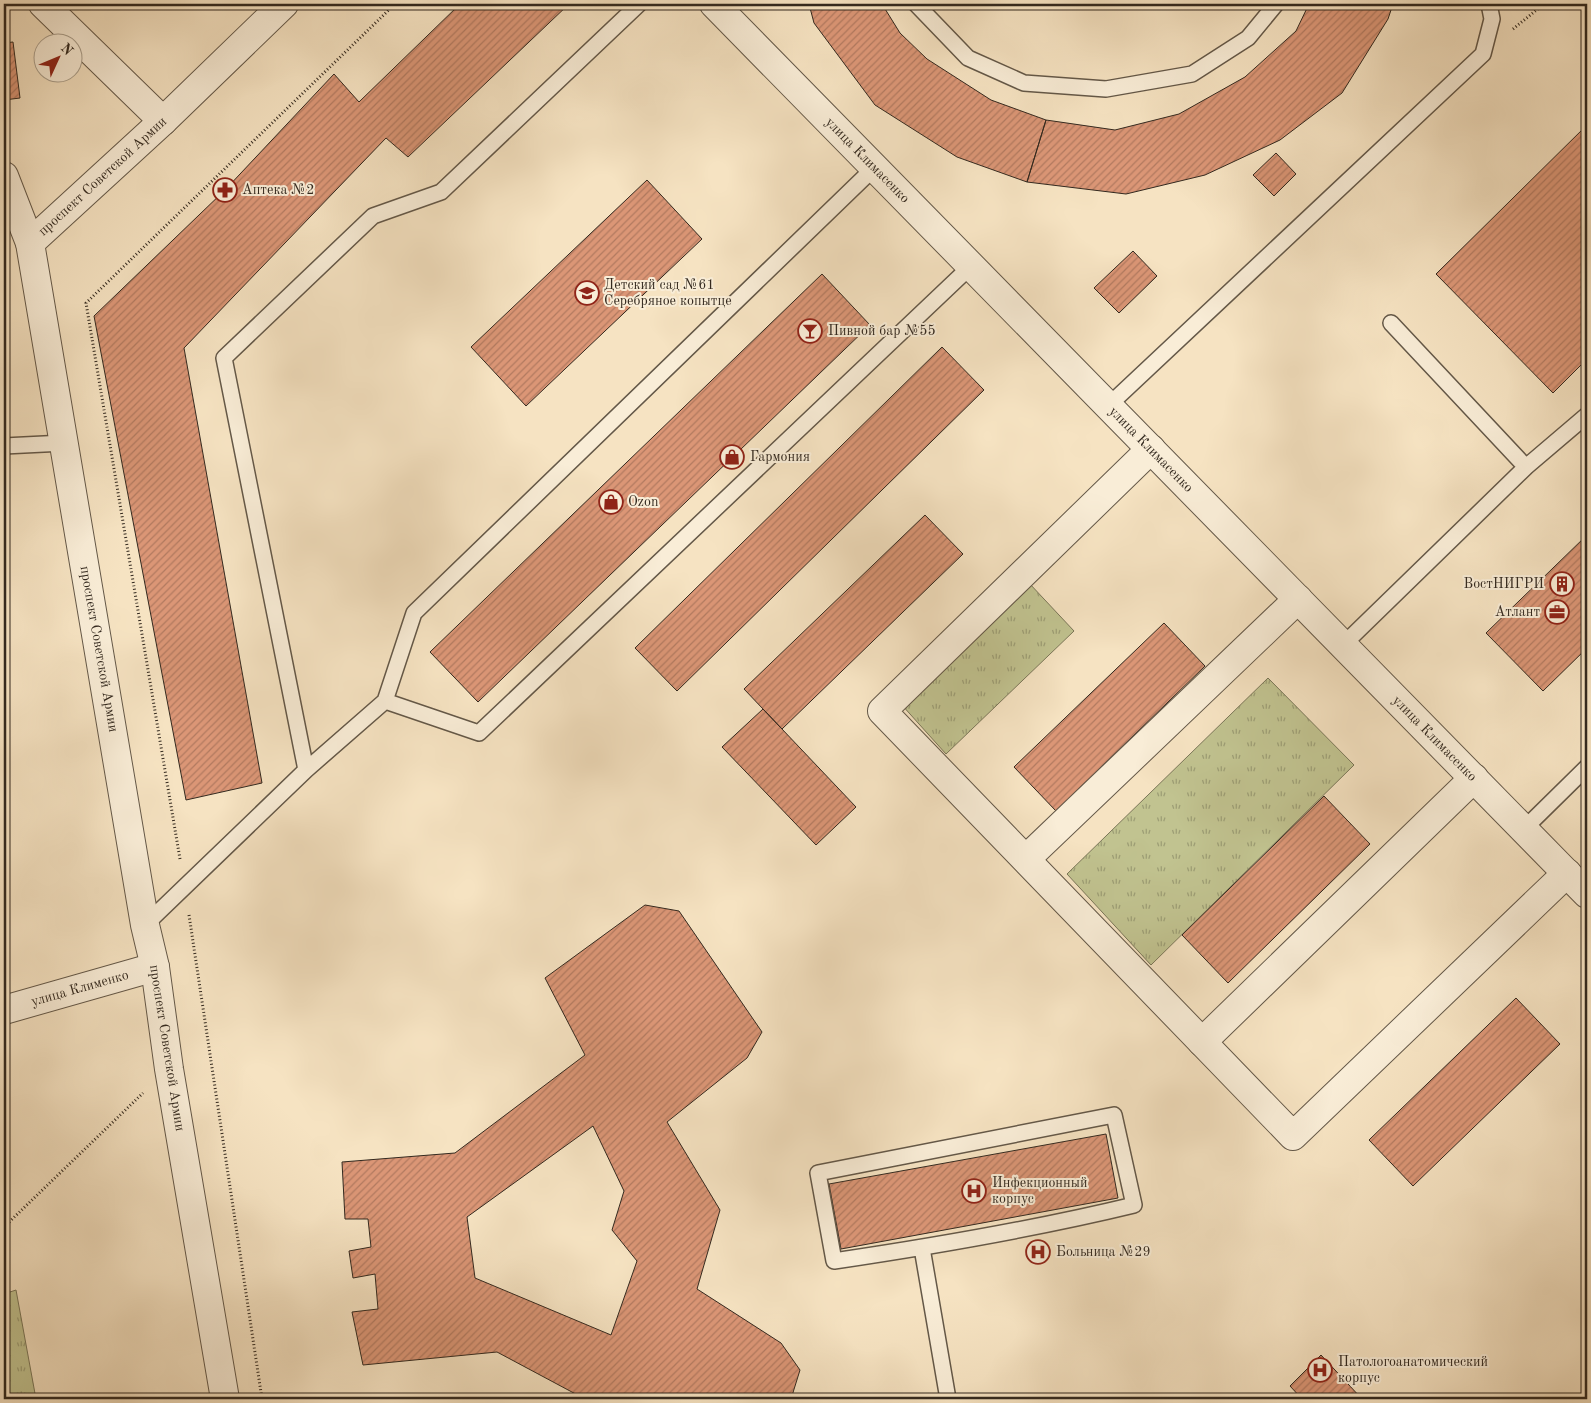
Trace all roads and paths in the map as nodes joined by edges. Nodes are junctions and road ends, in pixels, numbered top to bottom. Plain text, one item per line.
1 (43, 4) edge
2 (284, 4) edge
3 (395, 4) edge
4 (639, 4) edge
5 (714, 4) edge
6 (916, 4) edge
7 (1276, 4) edge
8 (1489, 4) edge
9 (163, 121) junction
10 (875, 168) junction
11 (4, 176) edge
12 (30, 243) junction
13 (971, 266) junction
14 (1391, 323) dead end
15 (1108, 406) junction
16 (1587, 414) edge
17 (64, 443) junction
18 (4, 446) edge
19 (1151, 449) junction
20 (1526, 467) junction
21 (1298, 599) junction
22 (1343, 645) junction
23 (385, 701) junction
24 (1587, 767) edge
25 (306, 770) junction
26 (1474, 778) junction
27 (1524, 829) junction
28 (1026, 859) junction
29 (1567, 873) junction
30 (185, 887) junction
31 (1587, 894) edge
32 (145, 925) junction
33 (155, 967) junction
34 (4, 1010) edge
35 (1202, 1042) junction
36 (169, 1069) junction
37 (4, 1227) edge
38 (922, 1248) junction
39 (225, 1399) edge
40 (262, 1399) edge
41 (948, 1399) edge

1 - 9 street
2 - 9 street, проспект Советской Армии
3 - 30 path
4 - 25 lane
5 - 10 street, улица Климасенко
6 - 7 lane
8 - 15 lane
9 - 12 street, проспект Советской Армии
10 - 13 street, улица Климасенко
10 - 23 lane
11 - 12 street
12 - 17 street, проспект Советской Армии
13 - 15 street, улица Климасенко
13 - 23 lane
14 - 20 lane
15 - 19 street, улица Климасенко
16 - 20 lane
17 - 18 lane
17 - 32 street, проспект Советской Армии
19 - 21 street, улица Климасенко
19 - 28 street
20 - 22 lane
21 - 22 street, улица Климасенко
21 - 28 street
22 - 26 street, улица Климасенко
23 - 25 lane
24 - 27 lane
25 - 30 lane
26 - 27 street, улица Климасенко
26 - 35 street
27 - 29 street, улица Климасенко
28 - 35 street
29 - 31 street, улица Климасенко
29 - 35 street
30 - 32 lane
30 - 40 path
32 - 33 street, проспект Советской Армии
33 - 34 street, улица Клименко
33 - 36 street, проспект Советской Армии
36 - 37 path
36 - 39 street, проспект Советской Армии
38 - 38 lane
38 - 41 lane

